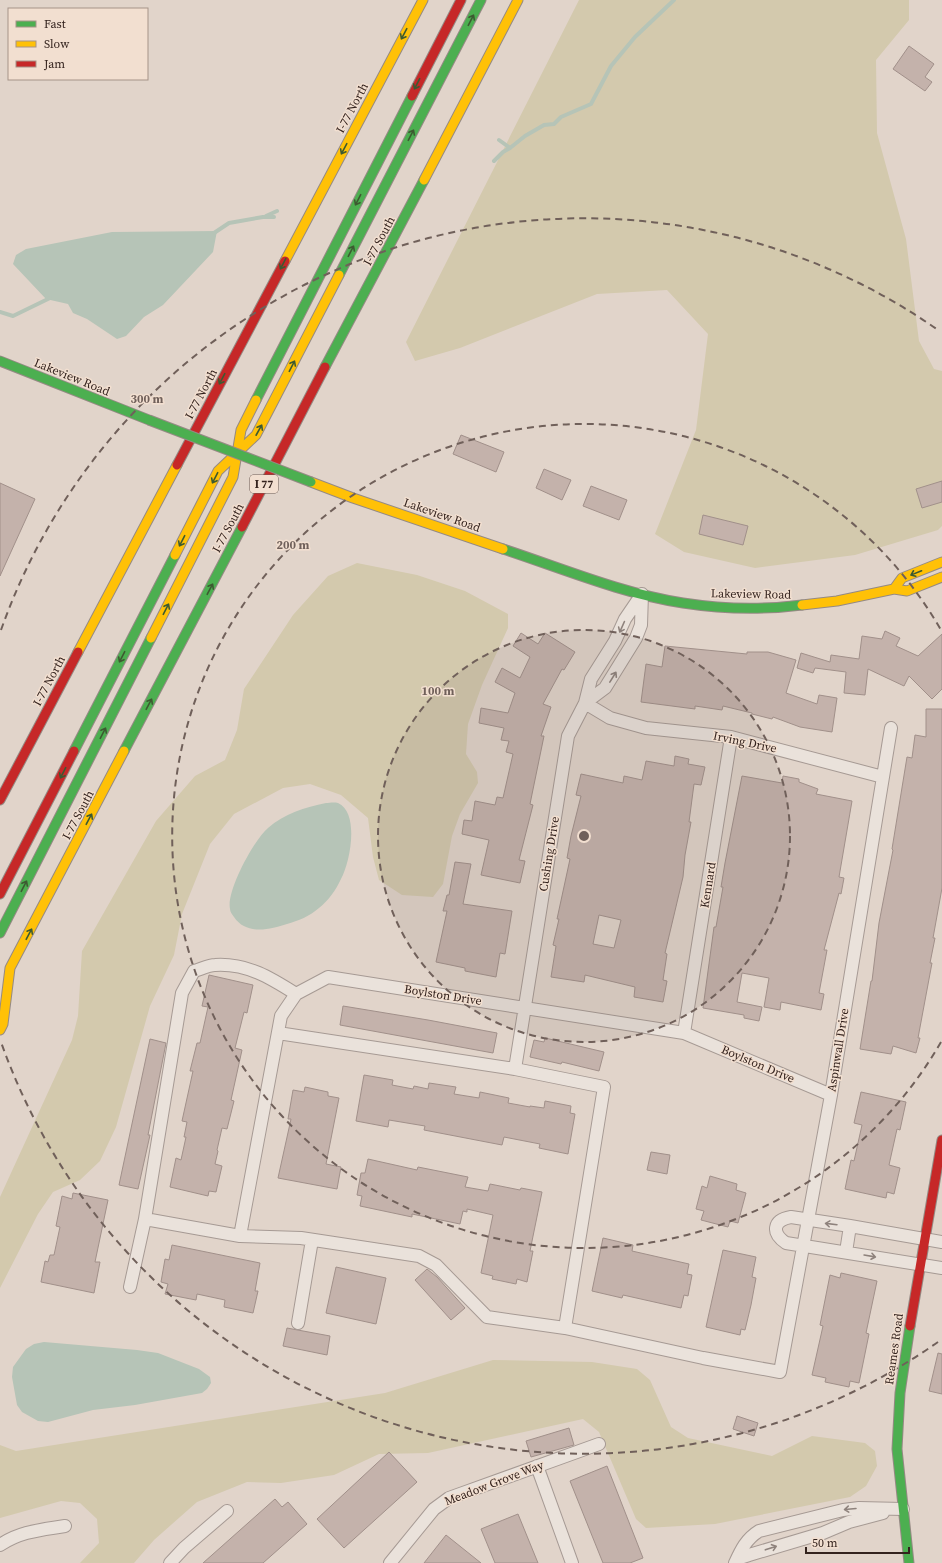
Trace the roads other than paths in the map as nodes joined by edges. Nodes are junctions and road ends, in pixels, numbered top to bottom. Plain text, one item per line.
1 (423, 0) edge
2 (461, 0) edge
3 (481, 0) edge
4 (518, 0) edge
5 (0, 361) edge
6 (237, 454) junction
7 (942, 562) edge
8 (942, 577) edge
9 (942, 584) edge
10 (926, 585) junction
11 (894, 589) junction
12 (642, 594) junction
13 (585, 703) junction
14 (891, 728) dead end
15 (731, 737) junction
16 (883, 777) junction
17 (0, 800) edge
18 (0, 894) edge
19 (0, 933) edge
20 (10, 968) junction
21 (0, 988) edge
22 (296, 994) junction
23 (525, 1008) junction
24 (0, 1030) edge
25 (278, 1033) junction
26 (684, 1033) junction
27 (515, 1069) junction
28 (831, 1095) junction
29 (942, 1140) edge
30 (145, 1219) junction
31 (809, 1220) junction
32 (850, 1226) junction
33 (240, 1236) junction
34 (925, 1239) junction
35 (312, 1240) junction
36 (942, 1242) edge
37 (804, 1245) junction
38 (846, 1252) junction
39 (920, 1264) junction
40 (942, 1268) edge
41 (130, 1287) dead end
42 (298, 1322) dead end
43 (565, 1328) junction
44 (599, 1444) dead end
45 (537, 1466) junction
46 (903, 1509) junction
47 (227, 1512) dead end
48 (65, 1526) dead end
49 (0, 1546) edge
50 (170, 1563) edge
51 (390, 1563) edge
52 (572, 1563) edge
53 (735, 1563) edge
54 (909, 1563) edge

1 -> 17 main road, I-77 North
2 -> 6 main road
6 -> 3 main road
20 -> 4 main road, I-77 South / I 77
5 - 6 main road, Lakeview Road, bridge
6 - 12 main road, Lakeview Road, bridge
6 -> 18 main road
19 -> 6 main road
7 -> 11 main road
8 - 10 main road, Lakeview Road
9 - 10 main road
10 - 11 main road, Lakeview Road
11 - 12 main road, Lakeview Road
12 -> 13 street, Cushing Drive
13 -> 12 street, Cushing Drive
13 - 15 street, Irving Drive
13 - 23 street, Cushing Drive
14 - 16 street, Aspinwall Drive
15 - 16 street, Irving Drive
15 - 26 street, Kennard
16 - 28 street, Aspinwall Drive
20 - 21 main road, I 77
20 - 24 main road, I-77 South / I 77
22 - 23 street, Boylston Drive
22 - 25 street, Boylston Drive
22 - 30 street
23 - 26 street, Boylston Drive
23 - 27 street, Cushing Drive
25 - 27 street
25 - 33 street, Boylston Drive
26 - 28 street, Boylston Drive
27 - 43 street
28 - 31 street, Aspinwall Drive
29 - 34 main road, Reames Road
30 - 33 street
30 - 41 street
32 -> 31 street
31 - 37 street, Aspinwall Drive
31 - 37 street
32 - 34 street
32 - 38 street
33 - 35 street
34 - 36 street
34 - 39 main road, Reames Road
35 - 42 street
35 - 43 street
37 - 38 street
37 - 43 street, Aspinwall Drive
38 -> 39 street
39 - 40 street
39 - 46 main road, Reames Road
44 - 45 street, Meadow Grove Way
45 - 51 street, Meadow Grove Way
45 - 52 street
53 -> 46 street
46 -> 53 street
46 - 54 main road, Reames Road
47 - 50 street
48 - 49 street

